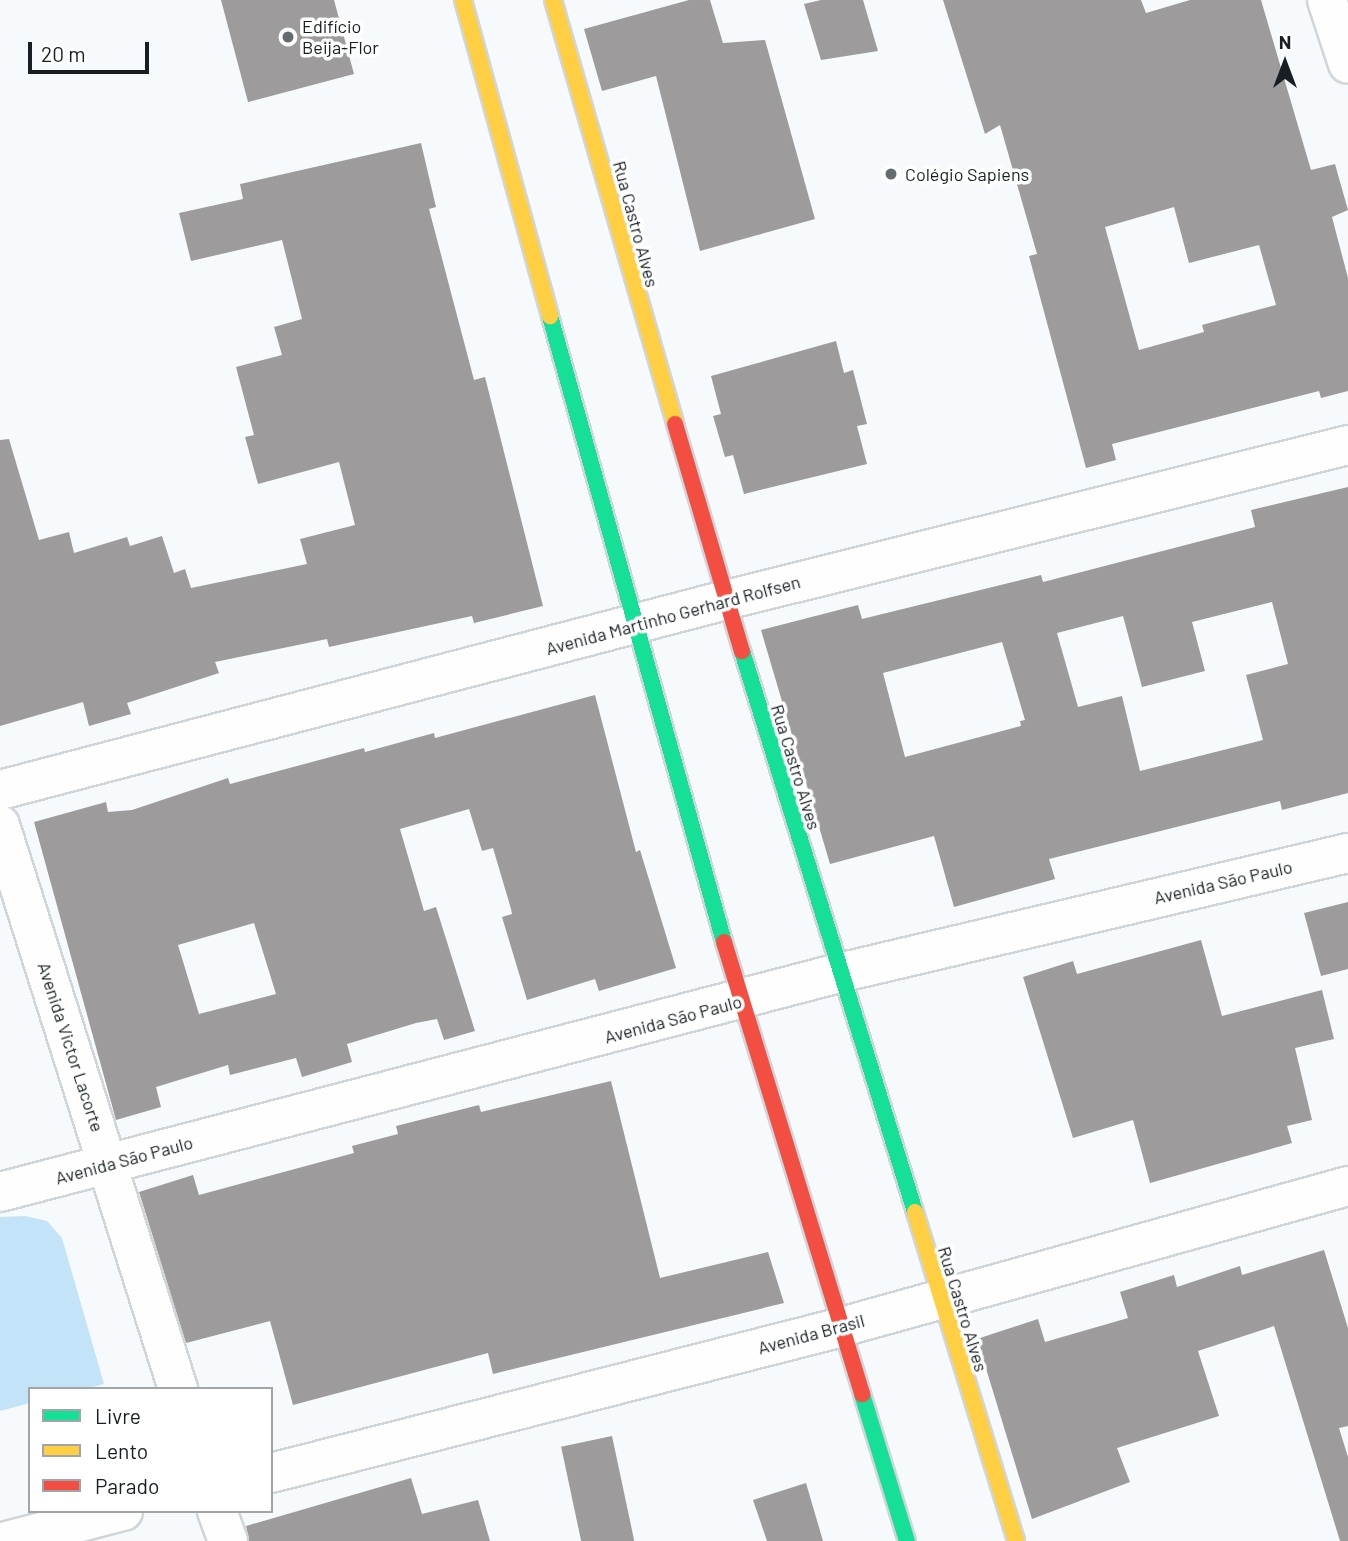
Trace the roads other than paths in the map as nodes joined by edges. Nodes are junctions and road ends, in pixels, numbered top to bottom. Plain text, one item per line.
1 (463, 0) edge
2 (553, 0) edge
3 (1327, 0) edge
4 (1348, 64) edge
5 (1348, 445) edge
6 (726, 600) junction
7 (632, 626) junction
8 (0, 790) edge
9 (0, 825) edge
10 (1348, 853) edge
11 (839, 973) junction
12 (740, 1002) junction
13 (108, 1164) junction
14 (1348, 1186) edge
15 (0, 1192) edge
16 (939, 1297) junction
17 (838, 1328) junction
18 (177, 1387) edge
19 (273, 1472) edge
20 (115, 1513) edge
21 (218, 1513) edge
22 (7, 1541) edge
23 (228, 1541) edge
24 (907, 1541) edge
25 (1016, 1541) edge

1 - 7 main road
2 - 6 main road, Rua Castro Alves
3 - 4 street
5 - 6 street, Avenida Martinho Gerhard Rolfsen
6 - 7 street, Avenida Martinho Gerhard Rolfsen
6 - 11 main road, Rua Castro Alves
7 - 8 street, Avenida Martinho Gerhard Rolfsen
7 - 12 main road
9 - 13 street, Avenida Victor Lacorte
10 - 11 street, Avenida São Paulo
11 - 12 street, Avenida São Paulo
11 - 16 main road, Rua Castro Alves
12 - 13 street, Avenida São Paulo
12 - 17 main road
13 - 15 street, Avenida São Paulo
13 - 18 street, Avenida Victor Lacorte
14 - 16 street, Avenida Brasil
16 - 17 street, Avenida Brasil
16 - 25 main road, Rua Castro Alves
17 - 19 street, Avenida Brasil
17 - 24 main road
20 - 22 street
21 - 23 street

